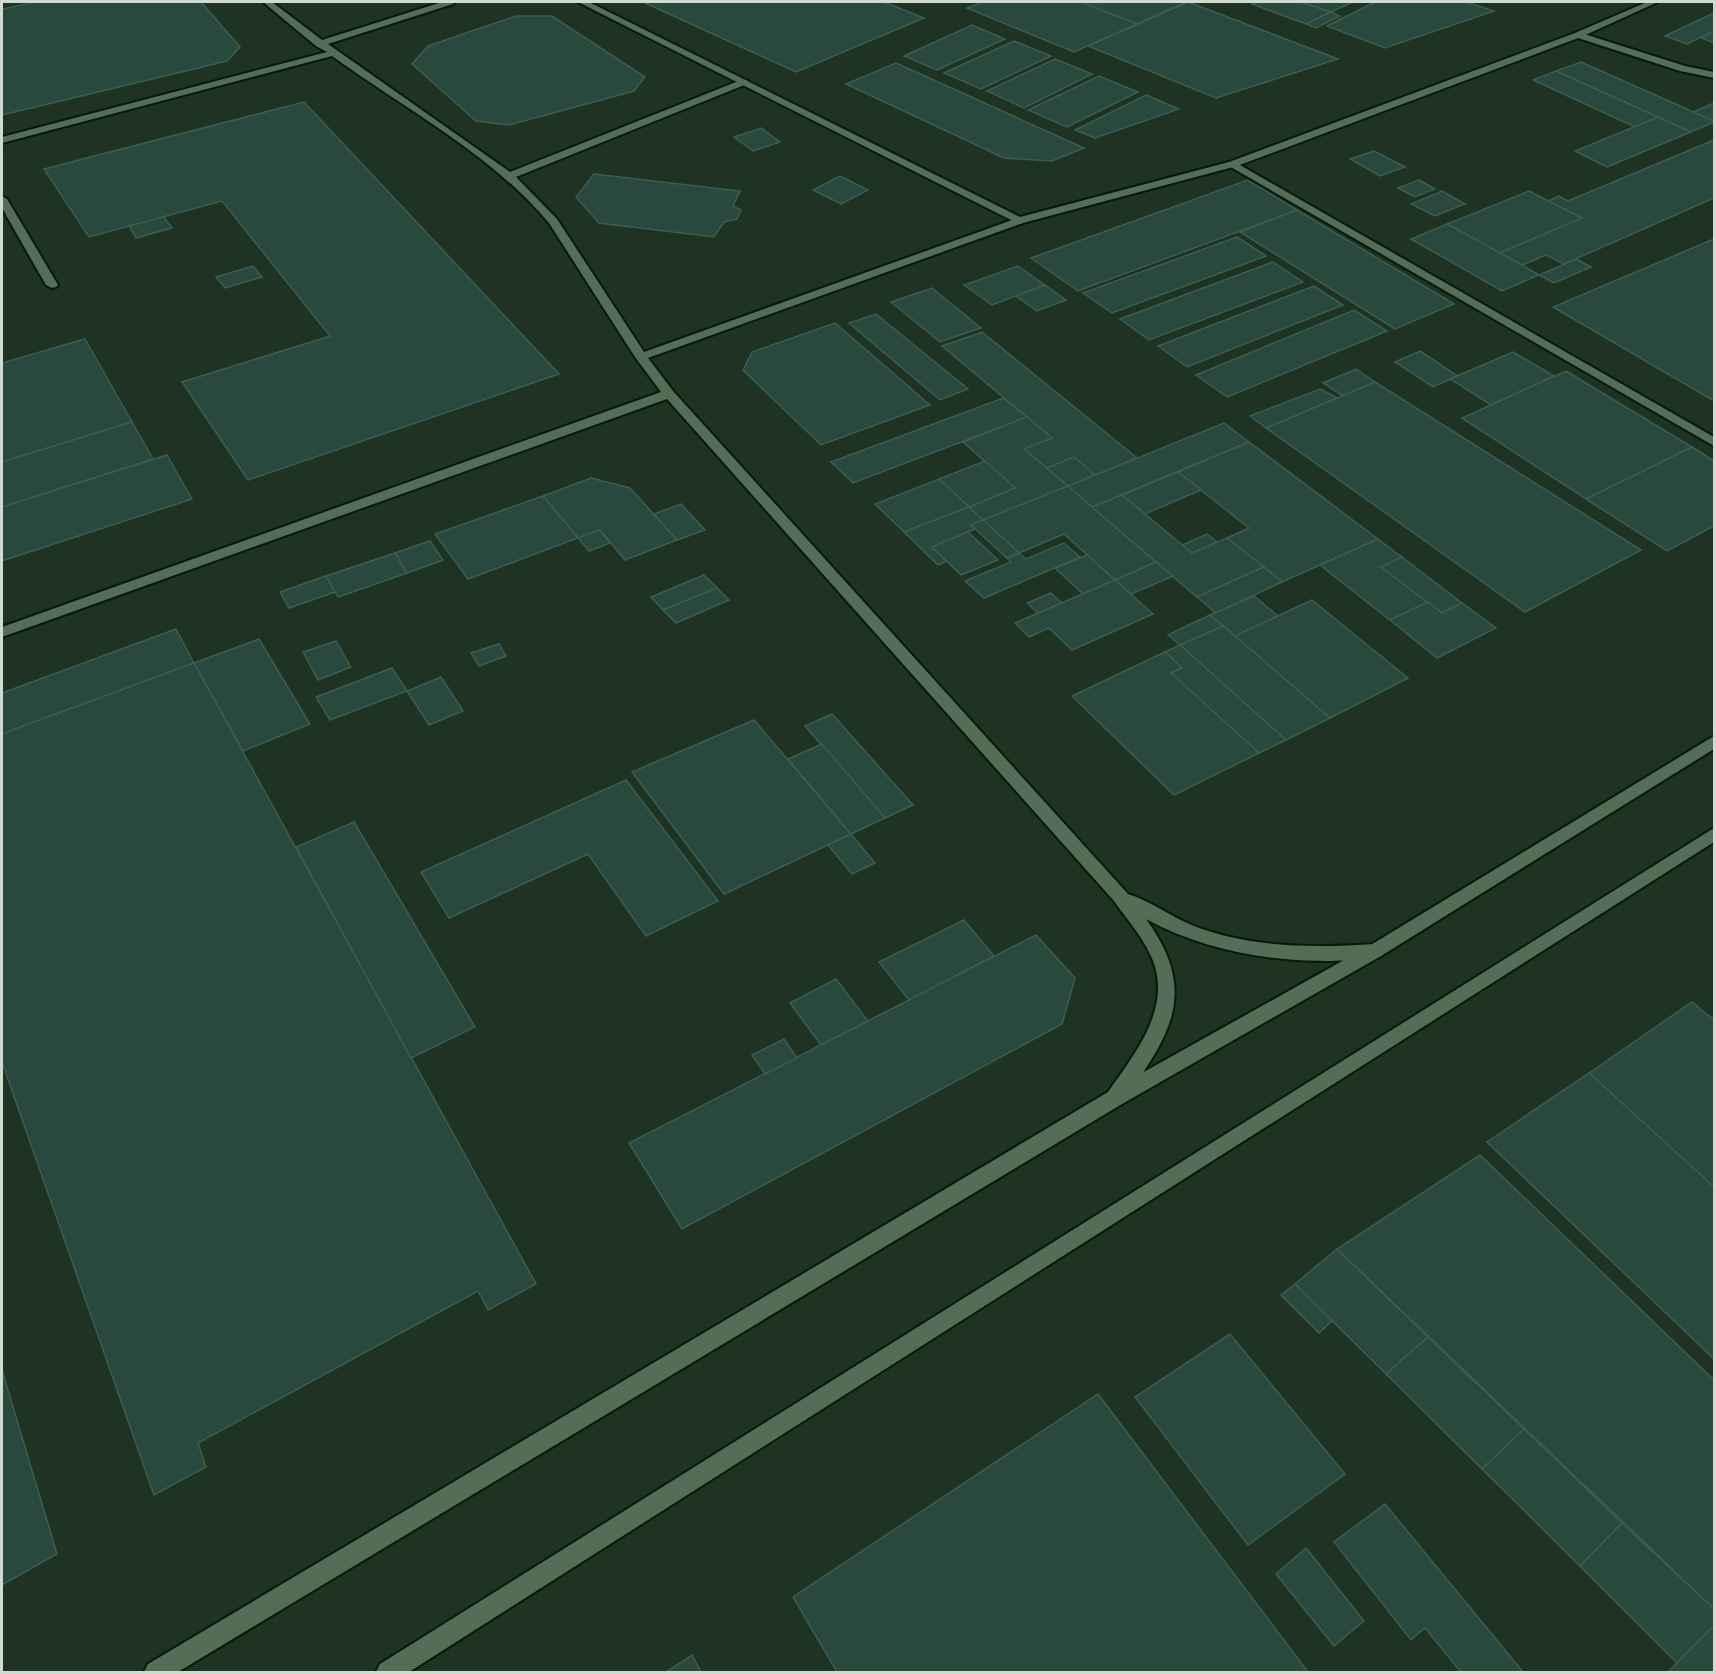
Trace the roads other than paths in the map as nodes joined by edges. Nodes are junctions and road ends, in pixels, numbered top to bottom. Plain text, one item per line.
1 (267, 2) edge
2 (450, 2) edge
3 (583, 2) edge
4 (1653, 2) edge
5 (1578, 35) junction
6 (319, 44) junction
7 (333, 53) junction
8 (1714, 75) edge
9 (744, 82) junction
10 (2, 140) edge
11 (1233, 164) junction
12 (510, 176) junction
13 (2, 199) edge
14 (1019, 221) junction
15 (52, 285) dead end
16 (641, 357) junction
17 (669, 394) junction
18 (1714, 442) edge
19 (2, 632) edge
20 (1714, 742) edge
21 (1714, 834) edge
22 (1120, 896) junction
23 (1375, 951) junction
24 (1115, 1098) junction
25 (156, 1672) edge
26 (388, 1672) edge

1 - 6 main road
2 - 6 main road
3 - 9 main road
4 - 5 main road
5 - 8 main road
5 - 11 main road
6 - 7 main road
7 - 10 main road
7 - 12 main road
9 - 12 main road
9 - 14 main road
11 - 14 main road
11 - 18 main road
12 - 16 main road
13 - 15 main road
14 - 16 main road
16 - 17 main road
17 - 19 main road
17 - 22 main road
20 - 23 main road
21 - 26 main road
22 - 23 main road
22 - 24 main road
23 - 24 main road
24 - 25 main road

